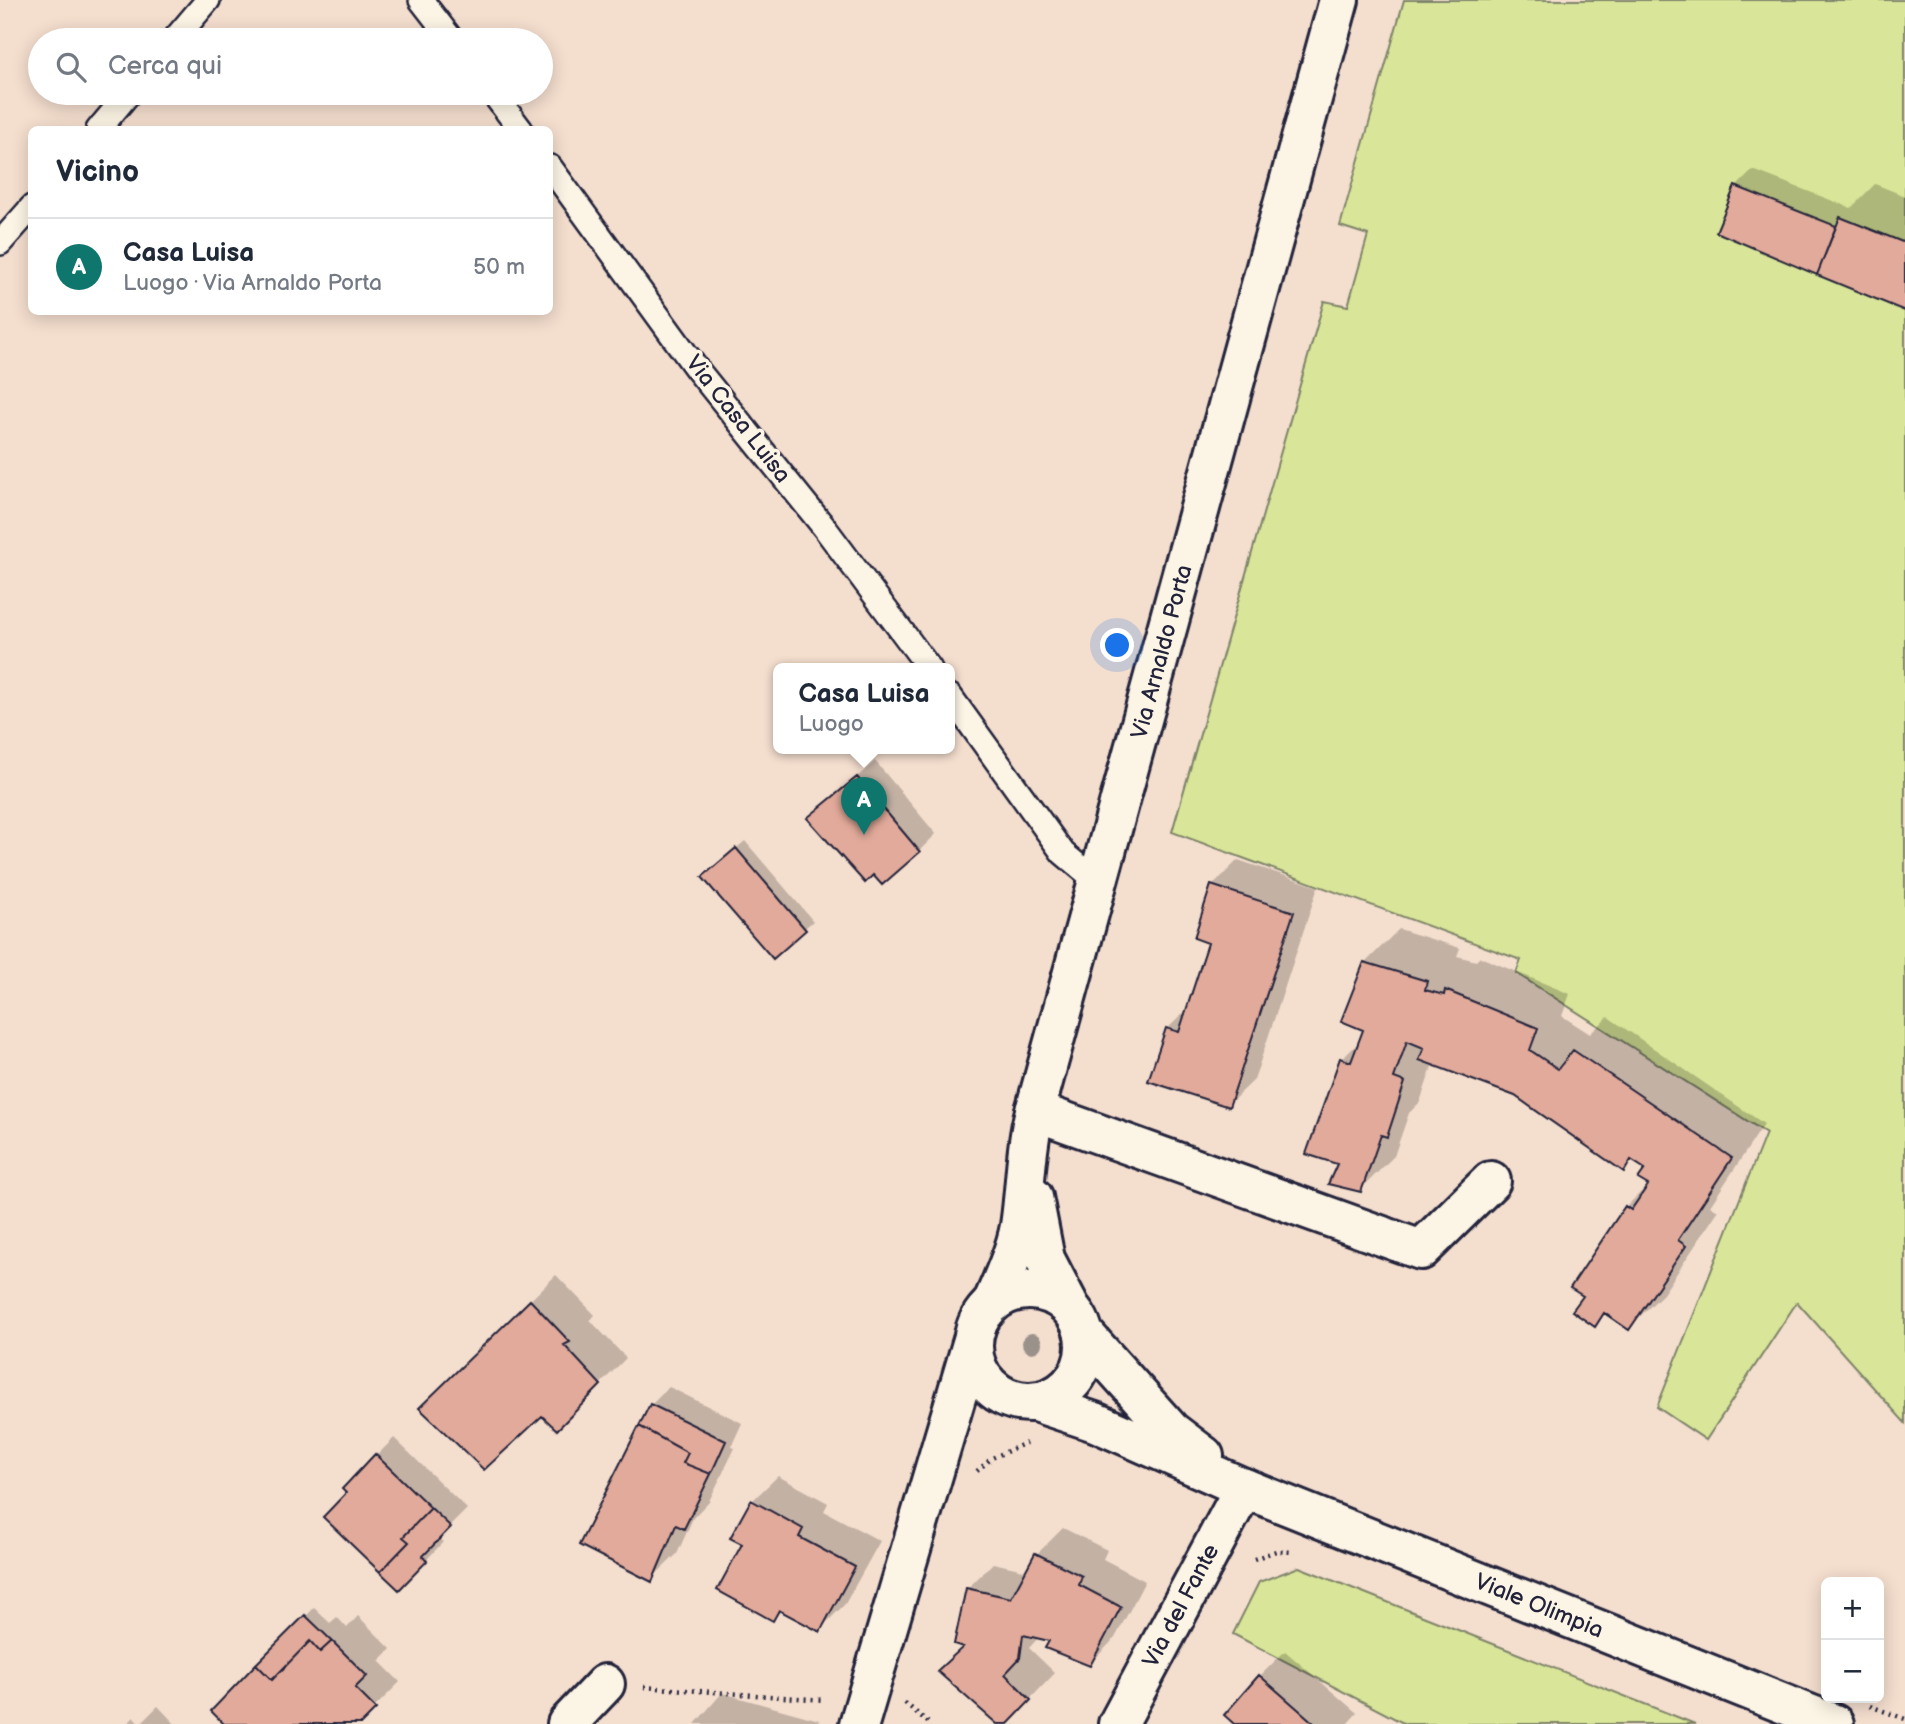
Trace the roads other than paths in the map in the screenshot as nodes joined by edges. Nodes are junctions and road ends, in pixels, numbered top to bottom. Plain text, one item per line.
1 (208, 0) edge
2 (421, 0) edge
3 (1339, 0) edge
4 (184, 28) edge
5 (443, 28) edge
6 (119, 105) edge
7 (502, 105) edge
8 (101, 126) edge
9 (518, 126) edge
10 (553, 171) edge
11 (28, 212) edge
12 (0, 243) edge
13 (926, 663) edge
14 (955, 703) edge
15 (1099, 883) junction
16 (1031, 1125) junction
17 (1491, 1181) dead end
18 (992, 1304) junction
19 (1077, 1321) junction
20 (973, 1340) junction
21 (1028, 1403) junction
22 (1244, 1488) junction
23 (925, 1497) junction
24 (605, 1685) road end
25 (874, 1707) edge
26 (1847, 1713) edge
27 (567, 1724) edge
28 (1118, 1724) edge

1 - 4 lane
2 - 5 lane
3 - 15 street, Via Arnaldo Porta
6 - 8 lane
7 - 9 lane
10 - 13 lane, Via Casa Luisa
11 - 12 lane
14 - 15 lane
15 - 16 street, Via Arnaldo Porta
16 - 17 street
16 - 18 street, Via Arnaldo Porta
16 - 19 street, Viale Olimpia
18 - 19 street
18 - 20 street
19 - 21 street
19 - 22 street, Viale Olimpia
20 - 21 street
20 - 23 street
21 - 22 street, Viale Olimpia
21 - 23 street
22 - 26 street, Viale Olimpia
22 - 28 street, Via del Fante
23 - 25 street
24 - 27 street

